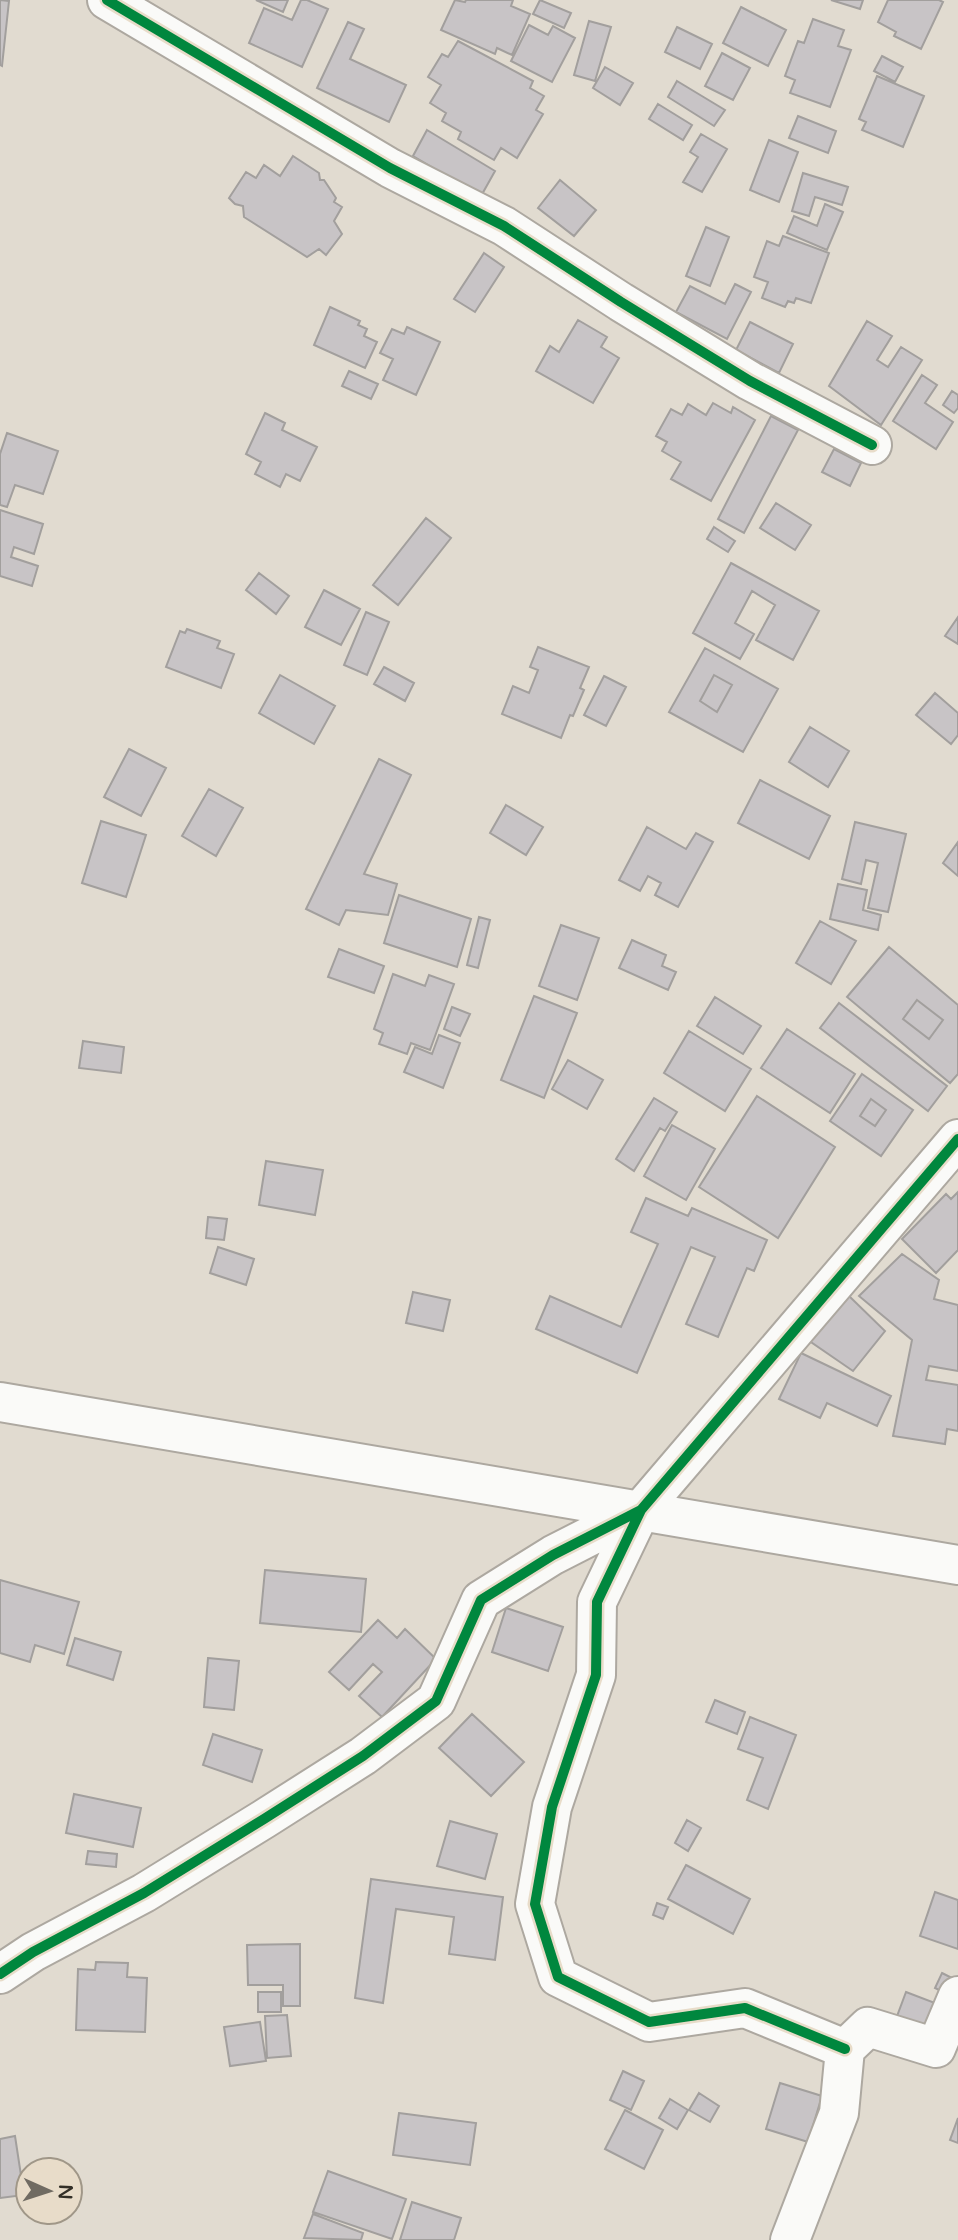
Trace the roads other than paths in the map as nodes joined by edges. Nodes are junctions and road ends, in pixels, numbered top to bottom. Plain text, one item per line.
1 (107, 0) edge
2 (872, 445) dead end
3 (958, 1139) edge
4 (0, 1402) edge
5 (641, 1510) junction
6 (958, 1565) edge
7 (0, 1973) edge
8 (958, 1996) edge
9 (845, 2049) junction
10 (790, 2240) edge

1 - 2 main road
3 - 5 main road
4 - 5 main road
5 - 6 main road
5 - 7 main road
5 - 9 main road
8 - 9 main road
9 - 10 main road

